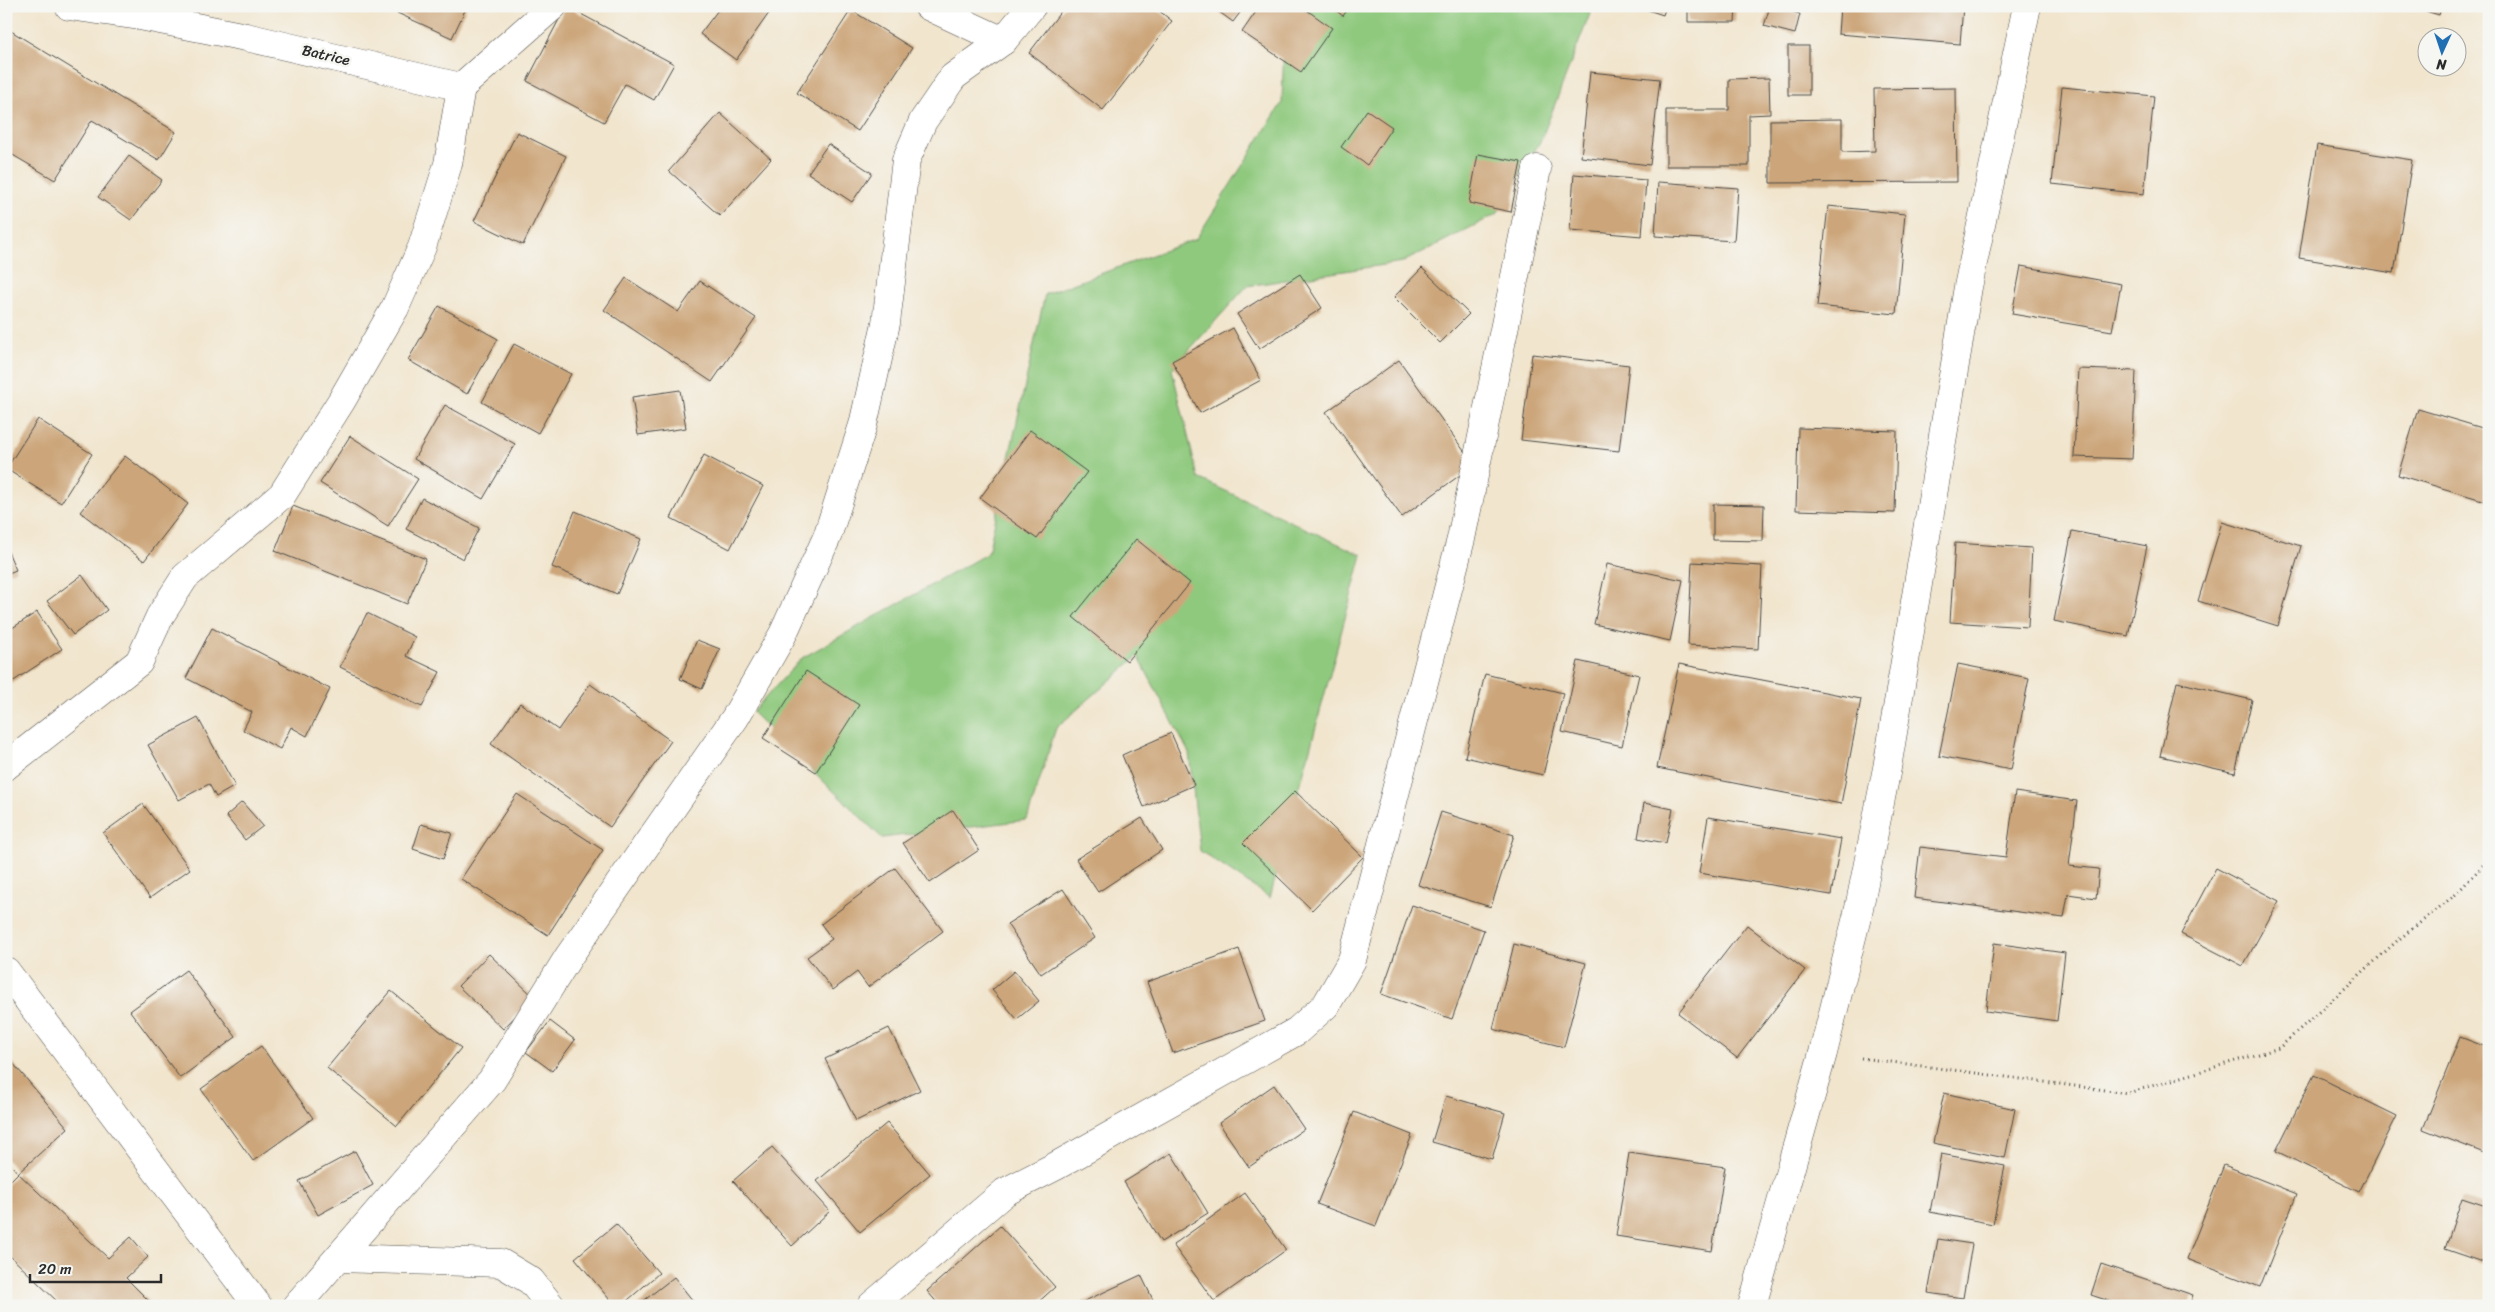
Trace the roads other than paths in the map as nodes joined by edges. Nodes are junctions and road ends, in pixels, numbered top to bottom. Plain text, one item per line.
1 (69, 6) edge
2 (553, 6) edge
3 (928, 6) edge
4 (1032, 6) edge
5 (2027, 6) edge
6 (1003, 41) junction
7 (461, 87) junction
8 (1537, 169) dead end
9 (6, 766) edge
10 (6, 971) edge
11 (338, 1258) junction
12 (258, 1306) edge
13 (296, 1306) edge
14 (550, 1306) edge
15 (871, 1306) edge
16 (1752, 1306) edge

1 - 7 street, Batrice
2 - 7 street
3 - 6 street
4 - 6 street
5 - 16 street
6 - 11 street
7 - 9 street
8 - 15 street
10 - 12 street
11 - 13 street
11 - 14 street

